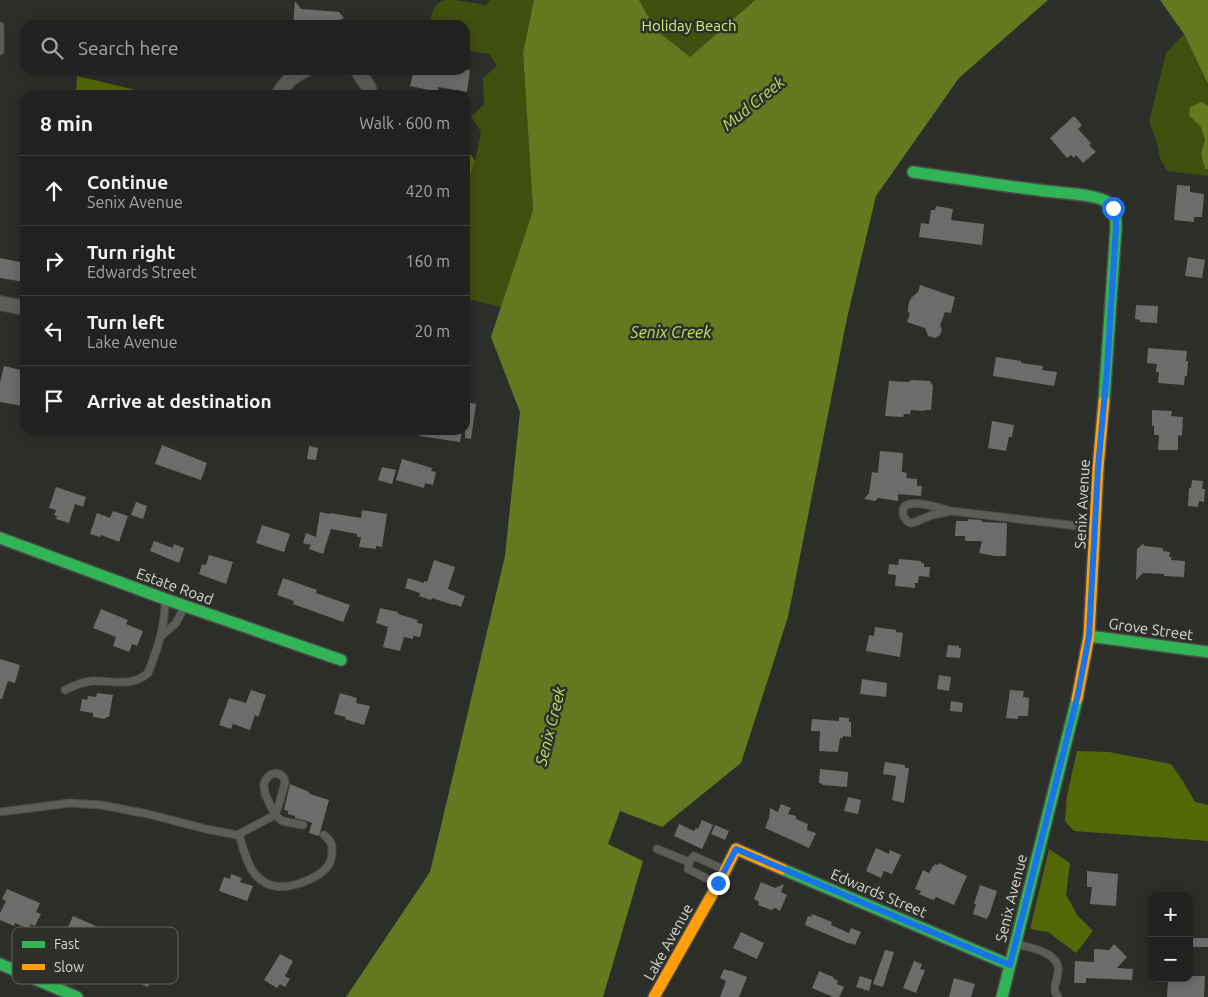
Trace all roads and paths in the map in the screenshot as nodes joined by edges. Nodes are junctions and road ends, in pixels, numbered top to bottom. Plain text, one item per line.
1 (0, 26) edge
2 (0, 51) edge
3 (295, 75) edge
4 (360, 75) edge
5 (281, 90) edge
6 (369, 90) edge
7 (913, 172) dead end
8 (0, 303) edge
9 (20, 307) edge
10 (951, 511) junction
11 (1095, 528) junction
12 (0, 538) edge
13 (165, 599) junction
14 (185, 606) junction
15 (161, 636) junction
16 (1089, 636) junction
17 (1208, 652) edge
18 (341, 660) dead end
19 (65, 690) dead end
20 (0, 812) edge
21 (275, 815) junction
22 (303, 825) dead end
23 (237, 835) junction
24 (324, 835) dead end
25 (657, 849) dead end
26 (736, 849) joint
27 (689, 862) junction
28 (725, 870) junction
29 (718, 883) junction
30 (1015, 944) junction
31 (0, 964) edge
32 (1010, 965) junction
33 (12, 969) edge
34 (47, 984) edge
35 (77, 997) edge
36 (654, 997) edge
37 (1002, 997) edge
38 (1058, 997) edge

1 - 2 lane
3 - 5 street
4 - 6 street
7 - 11 street, Senix Avenue
8 - 9 street
10 - 10 lane
10 - 11 lane
11 - 16 street, Senix Avenue
12 - 13 street, Estate Road
13 - 14 street, Estate Road
13 - 15 lane
14 - 15 lane
14 - 18 street, Estate Road
15 - 19 lane
16 - 17 street, Grove Street
16 - 30 street, Senix Avenue
20 - 23 lane
21 - 21 lane
21 - 22 lane
21 - 23 lane
23 - 24 lane
25 - 27 lane
26 - 28 street, Lake Avenue
26 - 32 street, Edwards Street
27 - 28 lane
27 - 29 lane
28 - 29 street, Lake Avenue
29 - 36 street, Lake Avenue
30 - 32 street, Senix Avenue
30 - 38 lane
31 - 33 street
32 - 37 street, Senix Avenue
34 - 35 street

